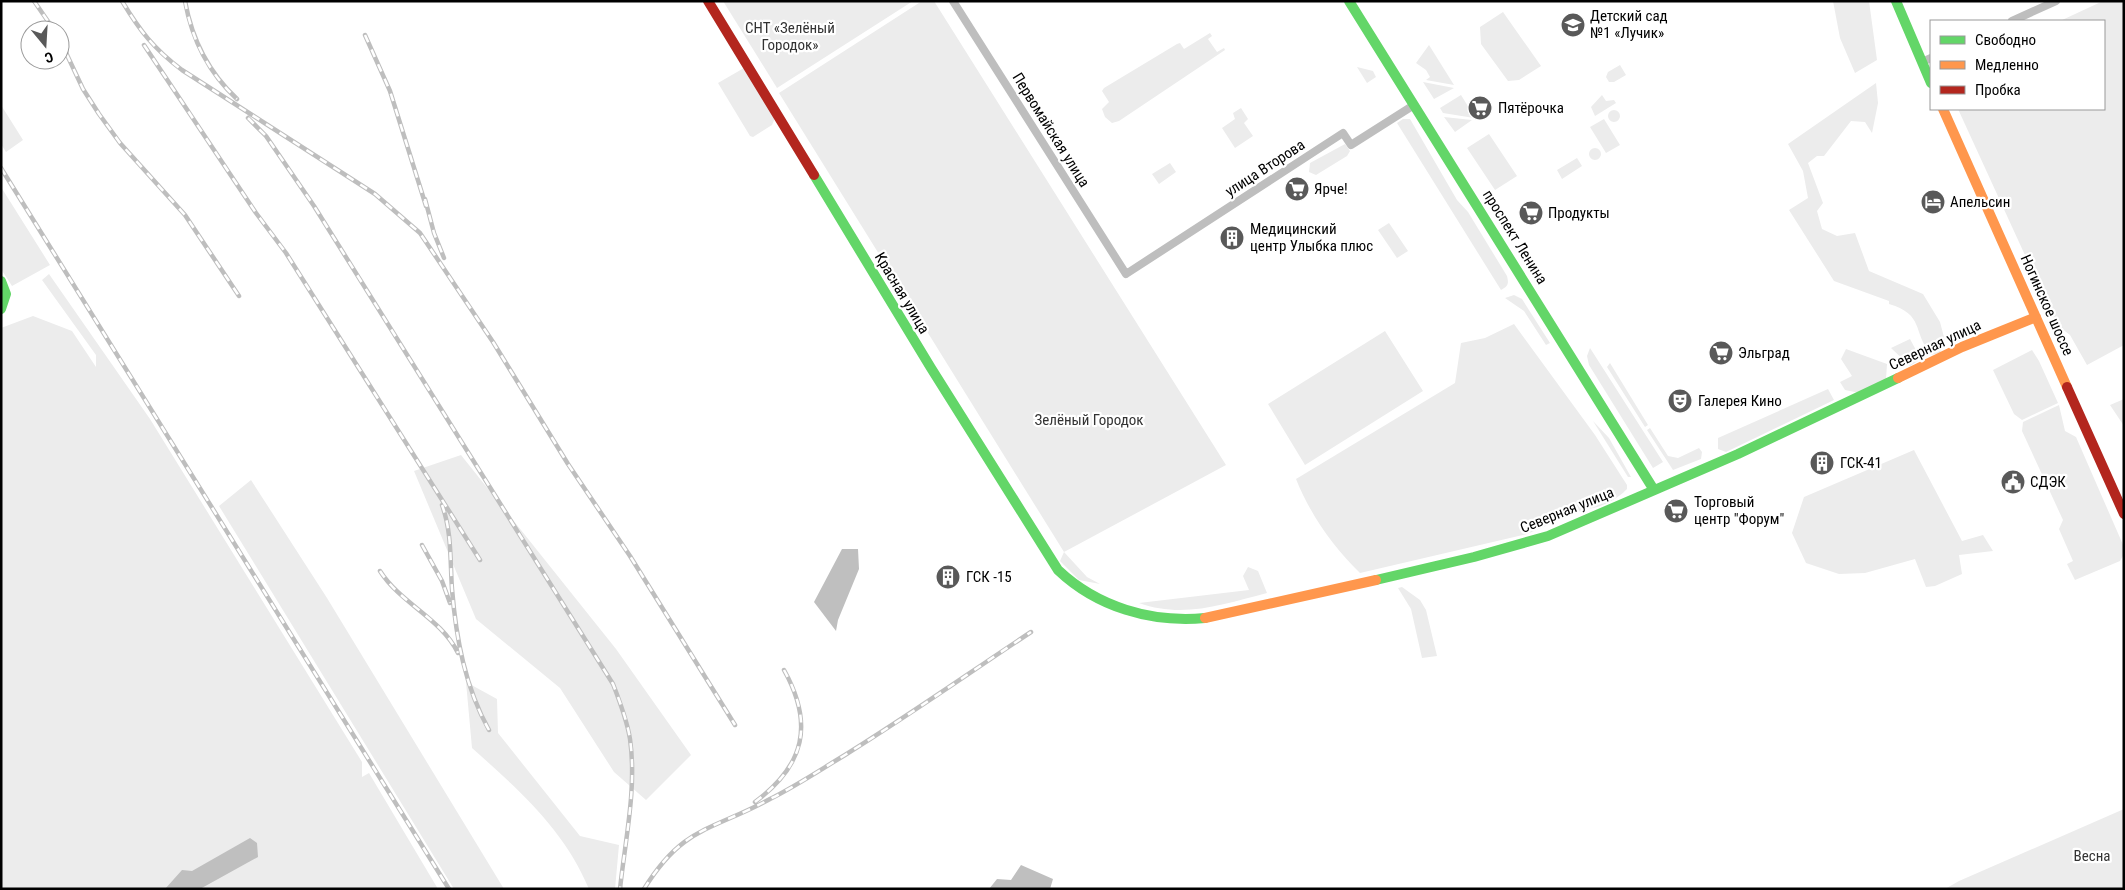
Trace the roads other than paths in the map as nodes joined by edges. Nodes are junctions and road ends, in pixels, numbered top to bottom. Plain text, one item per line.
1 (708, 1) edge
2 (952, 1) edge
3 (1349, 1) edge
4 (1896, 1) edge
5 (2056, 1) edge
6 (2014, 20) edge
7 (1927, 60) edge
8 (1930, 77) edge
9 (1414, 105) junction
10 (1943, 110) edge
11 (1126, 274) joint
12 (2, 282) edge
13 (1, 308) edge
14 (2036, 318) junction
15 (1654, 490) junction
16 (2124, 514) edge
17 (1082, 592) joint

1 - 17 main road, Красная улица
2 - 11 street, Первомайская улица
3 - 9 main road, проспект Ленина
4 - 7 main road
5 - 6 street
7 - 8 main road
9 - 11 street, улица Второва
9 - 15 main road, проспект Ленина
10 - 14 main road, Ногинское шоссе
12 - 13 main road
14 - 15 main road, Северная улица
14 - 16 main road, Ногинское шоссе
15 - 17 main road, Северная улица

